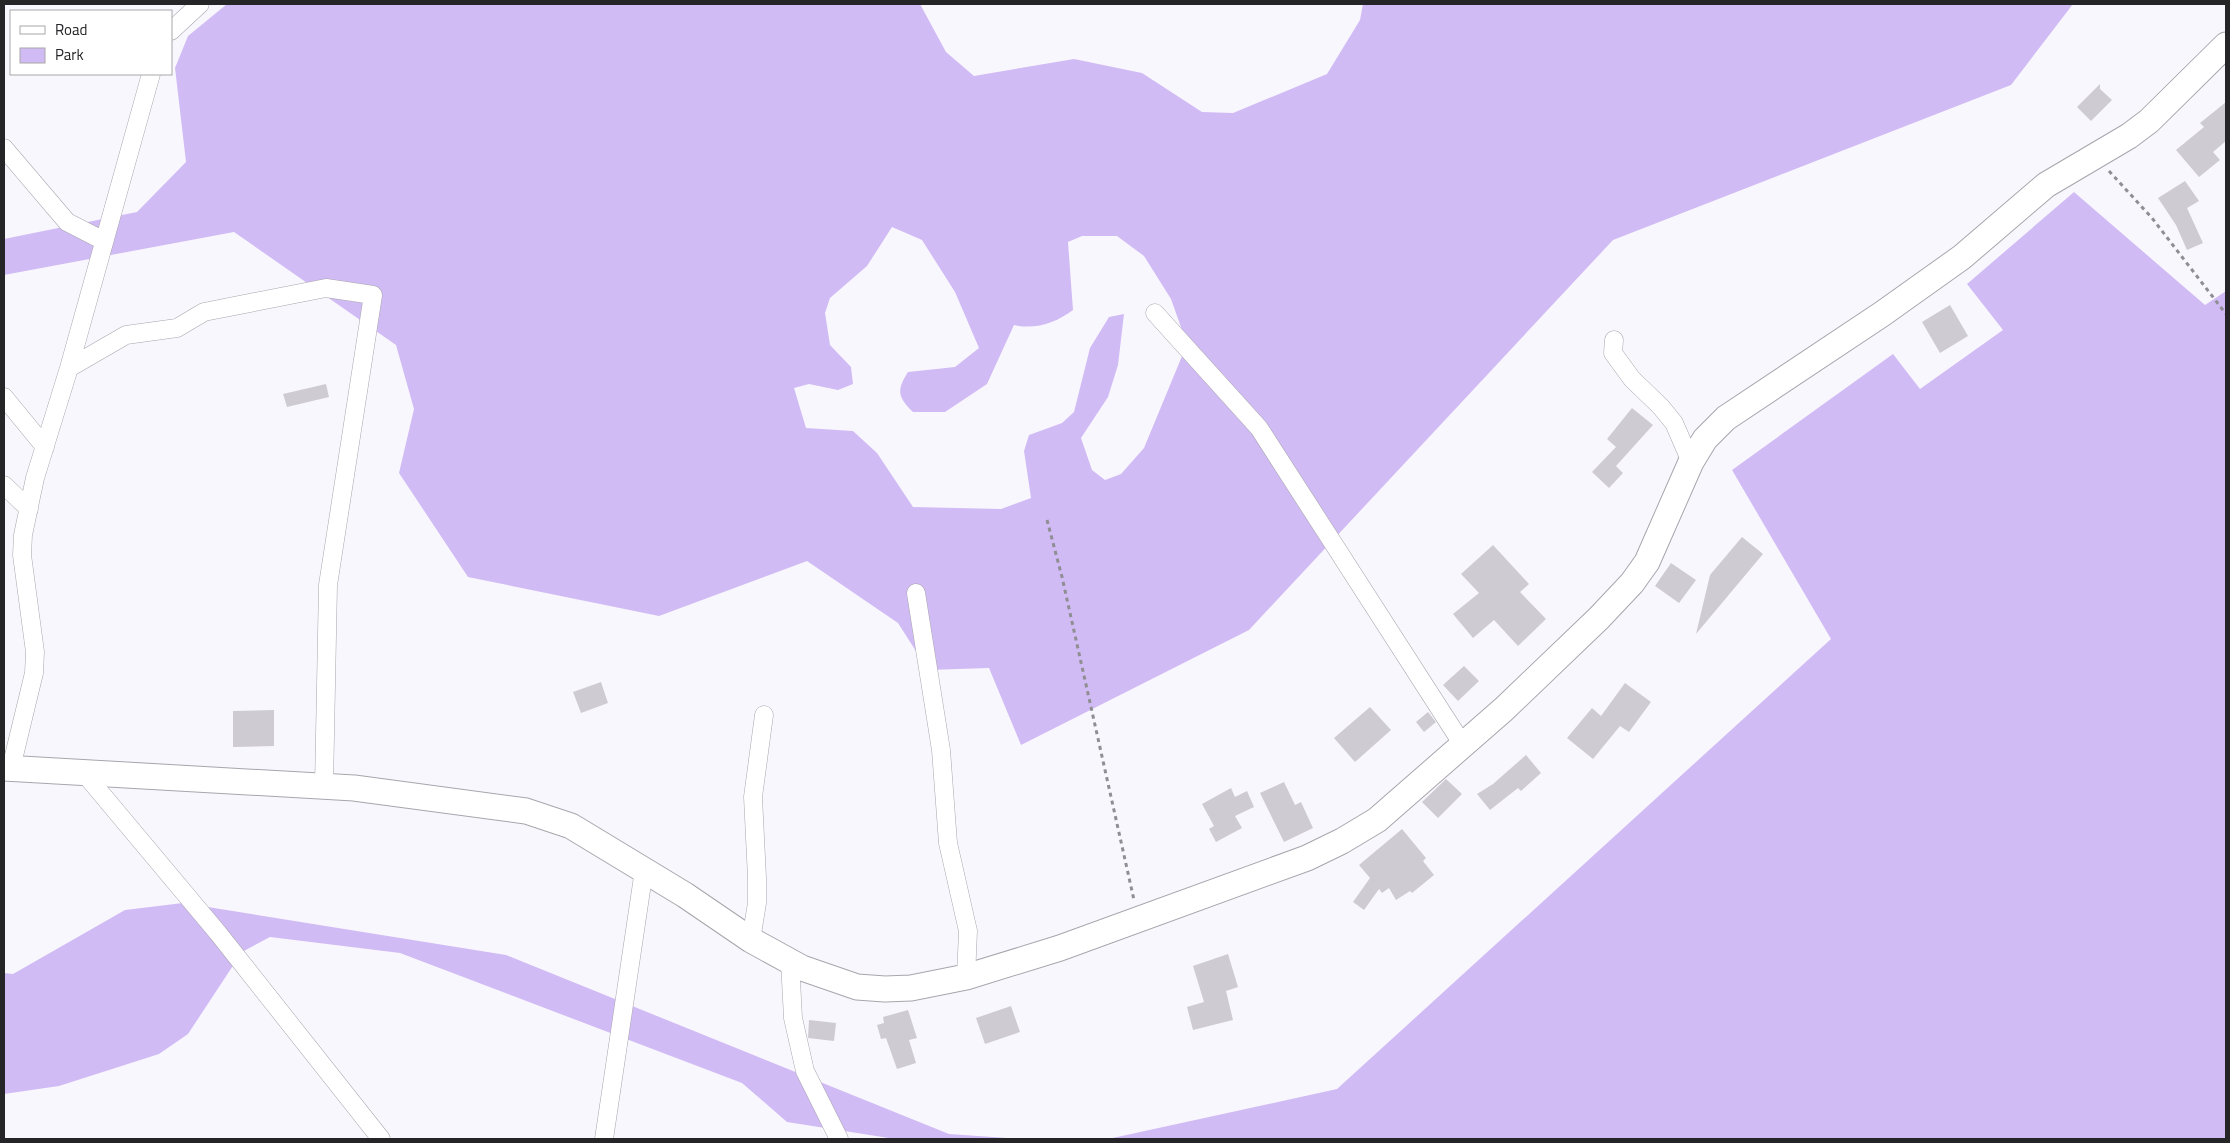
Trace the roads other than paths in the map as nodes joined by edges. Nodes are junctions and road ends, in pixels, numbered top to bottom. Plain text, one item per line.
1 (200, 4) edge
2 (172, 31) edge
3 (2226, 44) edge
4 (151, 75) edge
5 (4, 148) edge
6 (104, 241) junction
7 (1155, 313) dead end
8 (1614, 340) dead end
9 (69, 368) junction
10 (4, 397) edge
11 (45, 447) junction
12 (1691, 462) junction
13 (4, 486) edge
14 (29, 509) junction
15 (916, 593) dead end
16 (764, 715) dead end
17 (1463, 745) junction
18 (8, 768) edge
19 (84, 773) junction
20 (324, 786) junction
21 (644, 870) junction
22 (751, 940) junction
23 (790, 961) junction
24 (966, 977) junction
25 (381, 1139) edge
26 (604, 1139) edge
27 (839, 1139) edge

1 - 2 street
3 - 12 street
4 - 6 street
5 - 6 street
6 - 9 street
7 - 17 street
8 - 12 street
9 - 11 street
9 - 20 street
10 - 11 street
11 - 14 street
12 - 17 street
13 - 14 street
14 - 18 street
15 - 24 street
16 - 22 street
17 - 24 street
18 - 19 street
19 - 20 street
19 - 25 street
20 - 21 street
21 - 22 street
21 - 26 street
22 - 23 street
23 - 24 street
23 - 27 street

